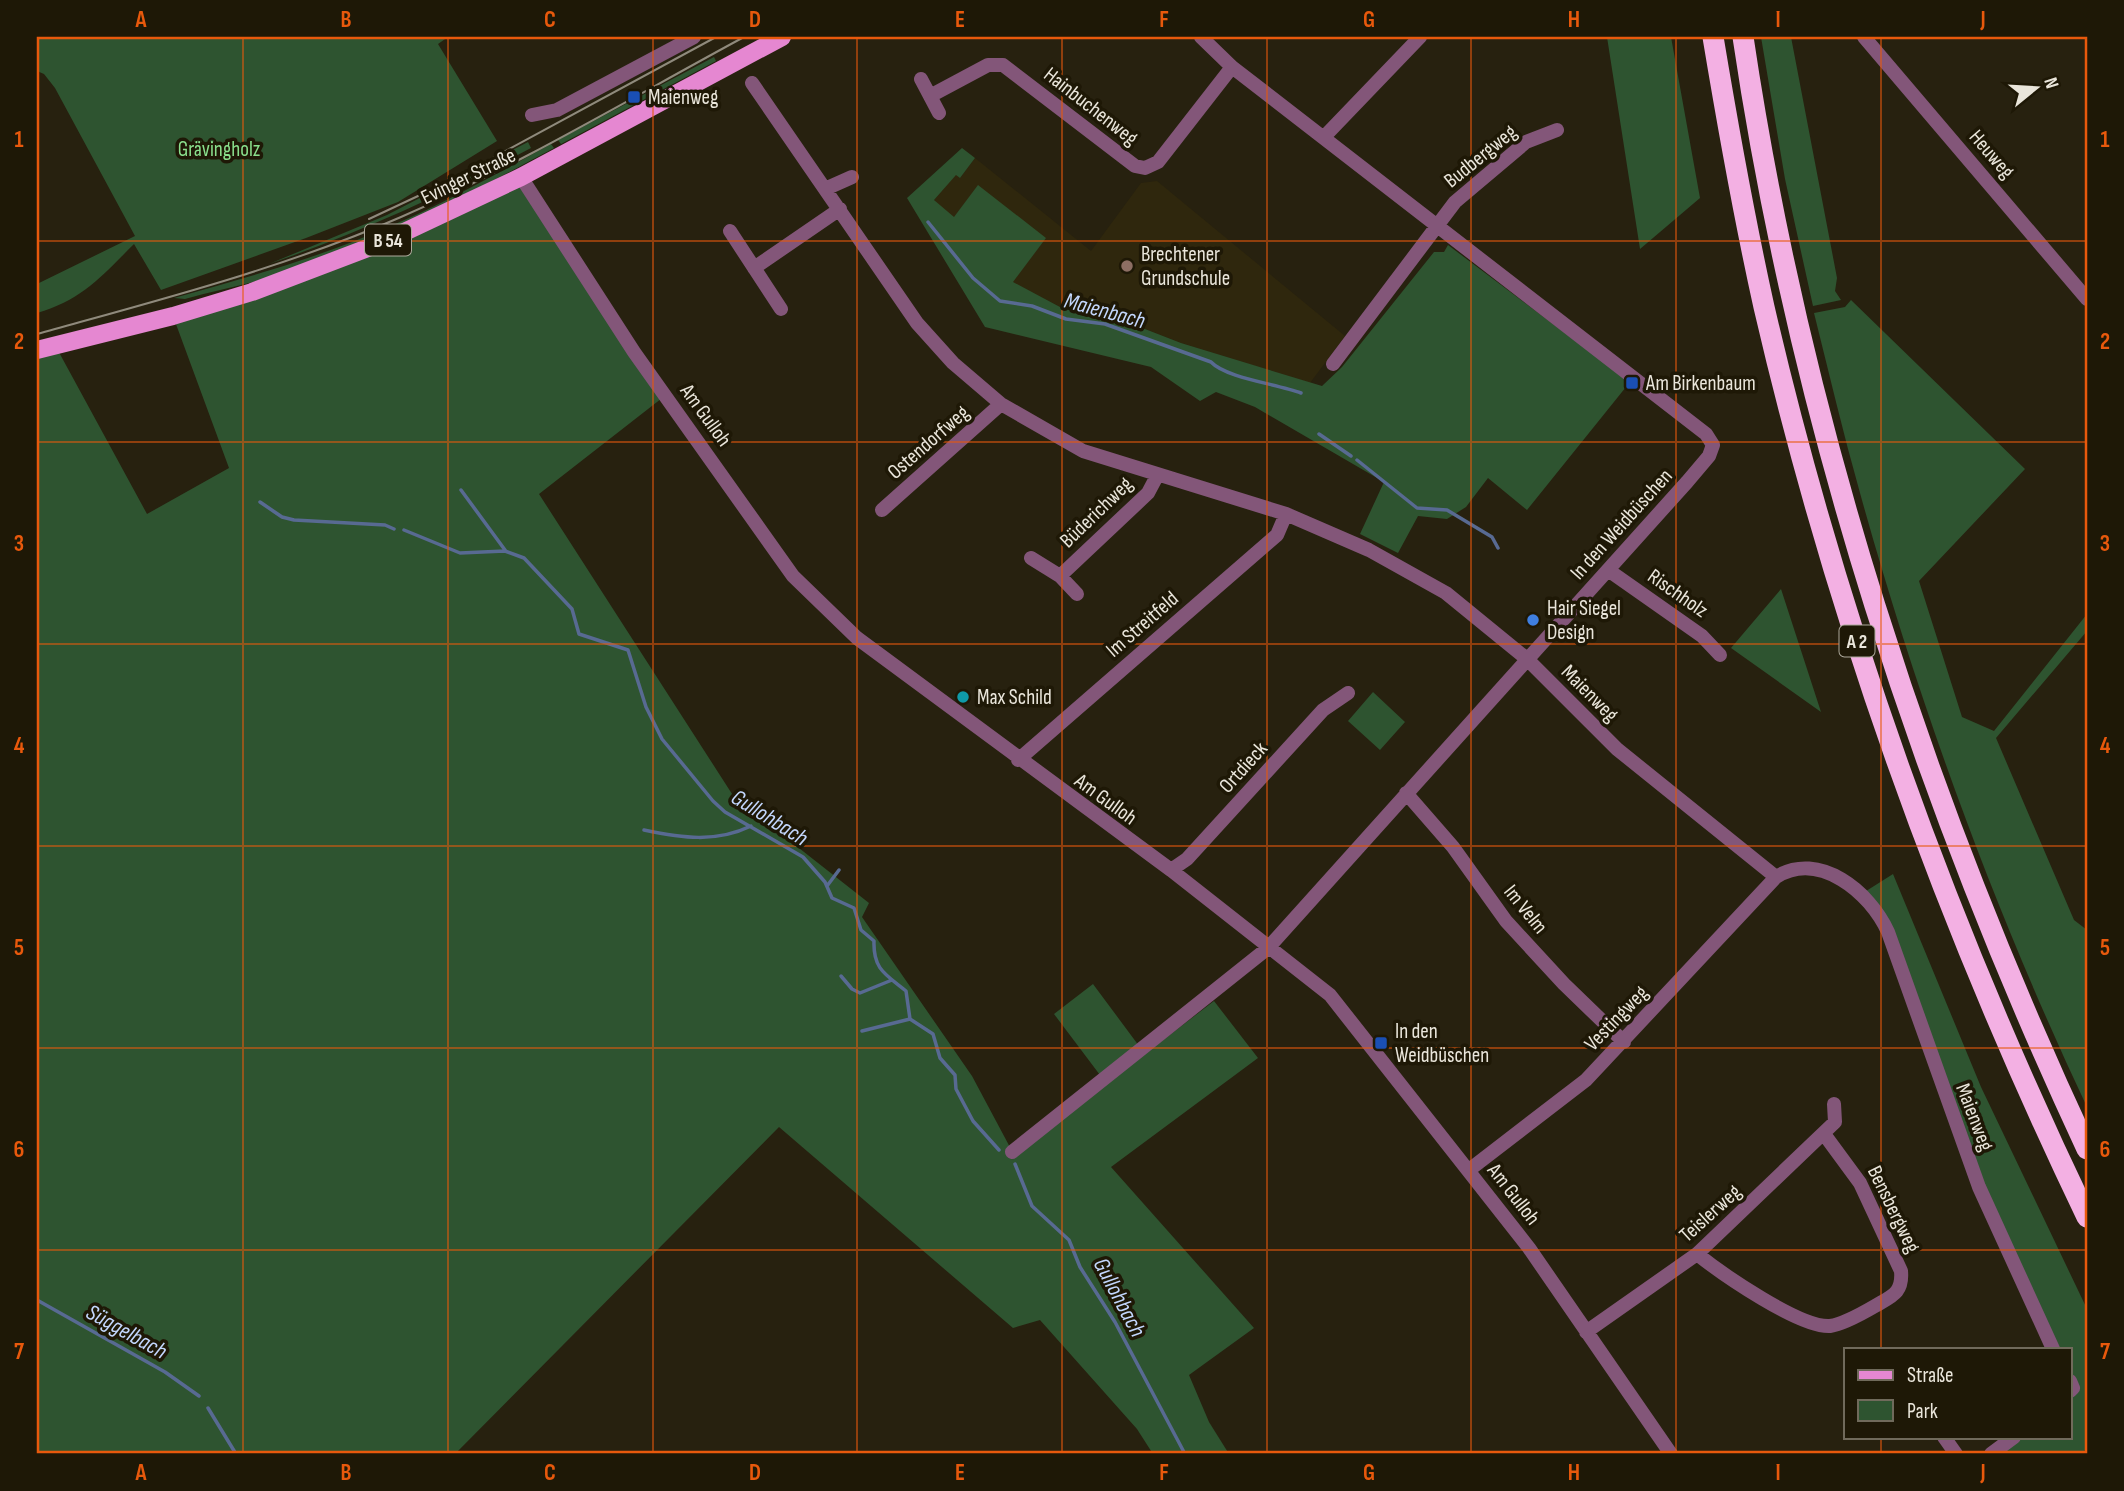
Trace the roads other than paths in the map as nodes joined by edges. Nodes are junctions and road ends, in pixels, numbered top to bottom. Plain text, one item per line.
1 (694, 37) edge
2 (782, 37) edge
3 (1201, 37) edge
4 (1420, 37) edge
5 (1713, 37) edge
6 (1743, 37) edge
7 (1864, 37) edge
8 (1232, 66) junction
9 (921, 79) dead end
10 (752, 83) dead end
11 (930, 96) junction
12 (939, 113) dead end
13 (532, 116) dead end
14 (1557, 131) dead end
15 (1324, 137) junction
16 (521, 177) junction
17 (852, 177) dead end
18 (825, 189) junction
19 (840, 209) junction
20 (1436, 224) junction
21 (730, 231) dead end
22 (754, 268) junction
23 (2087, 299) edge
24 (781, 309) dead end
25 (37, 350) edge
26 (1333, 364) dead end
27 (1001, 404) junction
28 (1157, 475) junction
29 (883, 510) dead end
30 (1286, 514) junction
31 (1031, 558) dead end
32 (1608, 570) junction
33 (1060, 576) junction
34 (1077, 594) dead end
35 (1720, 655) dead end
36 (1527, 659) junction
37 (1348, 693) dead end
38 (1018, 760) junction
39 (1406, 793) junction
40 (1171, 870) junction
41 (1776, 877) junction
42 (1268, 948) junction
43 (1624, 1042) junction
44 (1834, 1104) dead end
45 (1824, 1134) junction
46 (2087, 1149) edge
47 (1012, 1152) dead end
48 (1469, 1170) junction
49 (2087, 1217) edge
50 (1697, 1254) junction
51 (1586, 1332) junction
52 (2053, 1348) edge
53 (1945, 1438) edge
54 (2013, 1438) edge
55 (1671, 1454) edge
56 (1956, 1454) edge
57 (1991, 1454) edge

1 - 13 street
2 - 16 main road, Evinger Straße / B 54
3 - 8 street
4 - 15 street
5 - 49 highway, A 2
6 - 46 highway, A 2
7 - 23 street, Heuweg
8 - 11 street, Hainbuchenweg
8 - 15 street
9 - 11 street
10 - 18 street, Maienweg
11 - 12 street
14 - 20 street, Budbergweg
15 - 20 street
16 - 25 main road, Evinger Straße / B 54
16 - 38 street, Am Gulloh
17 - 18 street
18 - 19 street, Maienweg
19 - 22 street
19 - 27 street, Maienweg
20 - 26 street
20 - 32 street, In den Weidbüschen
21 - 22 street
22 - 24 street
27 - 28 street, Maienweg
27 - 29 street, Ostendorfweg
28 - 30 street, Maienweg
28 - 33 street, Büderichweg
30 - 36 street, Maienweg
30 - 38 street, Im Streitfeld
31 - 33 street, Büderichweg
32 - 35 street, Rischholz
32 - 36 street, In den Weidbüschen
33 - 34 street, Büderichweg
36 - 39 street, In den Weidbüschen
36 - 41 street, Maienweg
37 - 40 street, Ortdieck
38 - 40 street, Am Gulloh
39 - 42 street, In den Weidbüschen
39 - 43 street, Im Velm
40 - 42 street, Am Gulloh
41 - 43 street, Vestingweg
41 - 52 street, Maienweg
42 - 47 street, In den Weidbüschen
42 - 48 street, Am Gulloh
43 - 48 street, Vestingweg
44 - 45 street, Teislerweg
45 - 50 street, Teislerweg
45 - 50 street, Bensbergweg
48 - 51 street, Am Gulloh
50 - 51 street, Teislerweg
51 - 55 street, Am Gulloh
53 - 56 street
54 - 57 street

